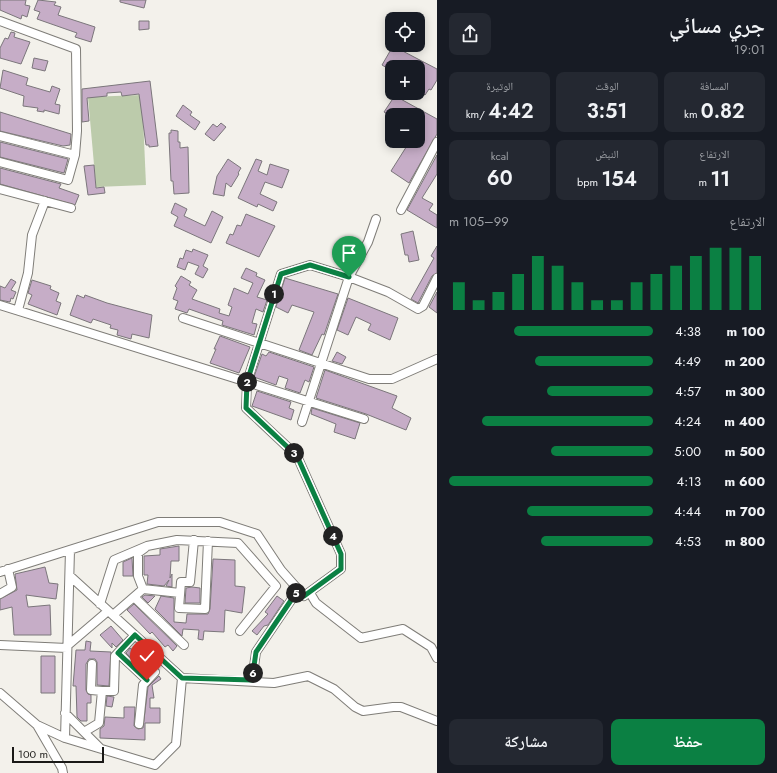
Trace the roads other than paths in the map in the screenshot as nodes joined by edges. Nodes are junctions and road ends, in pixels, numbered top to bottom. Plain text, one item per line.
1 (0, 22) edge
2 (0, 136) edge
3 (437, 142) edge
4 (74, 155) junction
5 (0, 162) edge
6 (0, 189) edge
7 (45, 201) junction
8 (71, 208) dead end
9 (401, 210) dead end
10 (376, 219) dead end
11 (349, 277) junction
12 (437, 278) edge
13 (0, 306) edge
14 (18, 310) junction
15 (183, 318) dead end
16 (259, 343) junction
17 (437, 358) edge
18 (321, 363) junction
19 (247, 382) junction
20 (308, 402) junction
21 (364, 419) dead end
22 (302, 422) dead end
23 (194, 540) junction
24 (208, 541) junction
25 (147, 546) junction
26 (70, 550) junction
27 (8, 569) junction
28 (0, 572) edge
29 (70, 576) junction
30 (143, 589) junction
31 (298, 590) junction
32 (180, 593) junction
33 (310, 593) junction
34 (0, 594) edge
35 (134, 597) junction
36 (100, 604) junction
37 (110, 613) junction
38 (240, 630) dead end
39 (135, 635) junction
40 (0, 645) edge
41 (184, 645) dead end
42 (67, 647) junction
43 (118, 653) junction
44 (437, 658) edge
45 (92, 664) dead end
46 (155, 672) dead end
47 (182, 678) junction
48 (147, 680) junction
49 (252, 680) junction
50 (102, 691) junction
51 (0, 693) edge
52 (65, 713) junction
53 (437, 721) edge
54 (139, 724) dead end
55 (37, 725) junction
56 (84, 732) junction
57 (64, 738) junction
58 (101, 749) junction
59 (63, 773) edge

1 - 4 street
2 - 4 street
3 - 9 street
4 - 5 street
6 - 7 street
7 - 8 street
7 - 14 street
10 - 11 street
11 - 12 street
11 - 16 street
11 - 18 street
13 - 14 street
14 - 19 street
15 - 16 street
16 - 18 street
16 - 19 street
17 - 18 street
18 - 20 street
19 - 20 street
19 - 33 street
20 - 21 street
20 - 22 street
23 - 24 street
23 - 25 street
23 - 32 street
24 - 32 street
24 - 38 street
25 - 30 street
25 - 36 street
26 - 27 street
26 - 29 street
26 - 31 street
27 - 28 street
27 - 34 street
29 - 36 street
29 - 42 street
30 - 32 street
30 - 35 street
31 - 33 street
31 - 49 street
33 - 44 street
35 - 37 street
35 - 41 street
36 - 37 street
37 - 39 street
37 - 42 street
39 - 43 street
39 - 47 street
40 - 42 street
42 - 52 street
43 - 48 street
43 - 50 street
45 - 50 street
46 - 48 street
47 - 49 street
47 - 58 street
48 - 54 street
49 - 53 street
50 - 56 street
51 - 55 street
52 - 56 street
52 - 57 street
55 - 57 street
55 - 59 street
56 - 58 street
57 - 58 street

